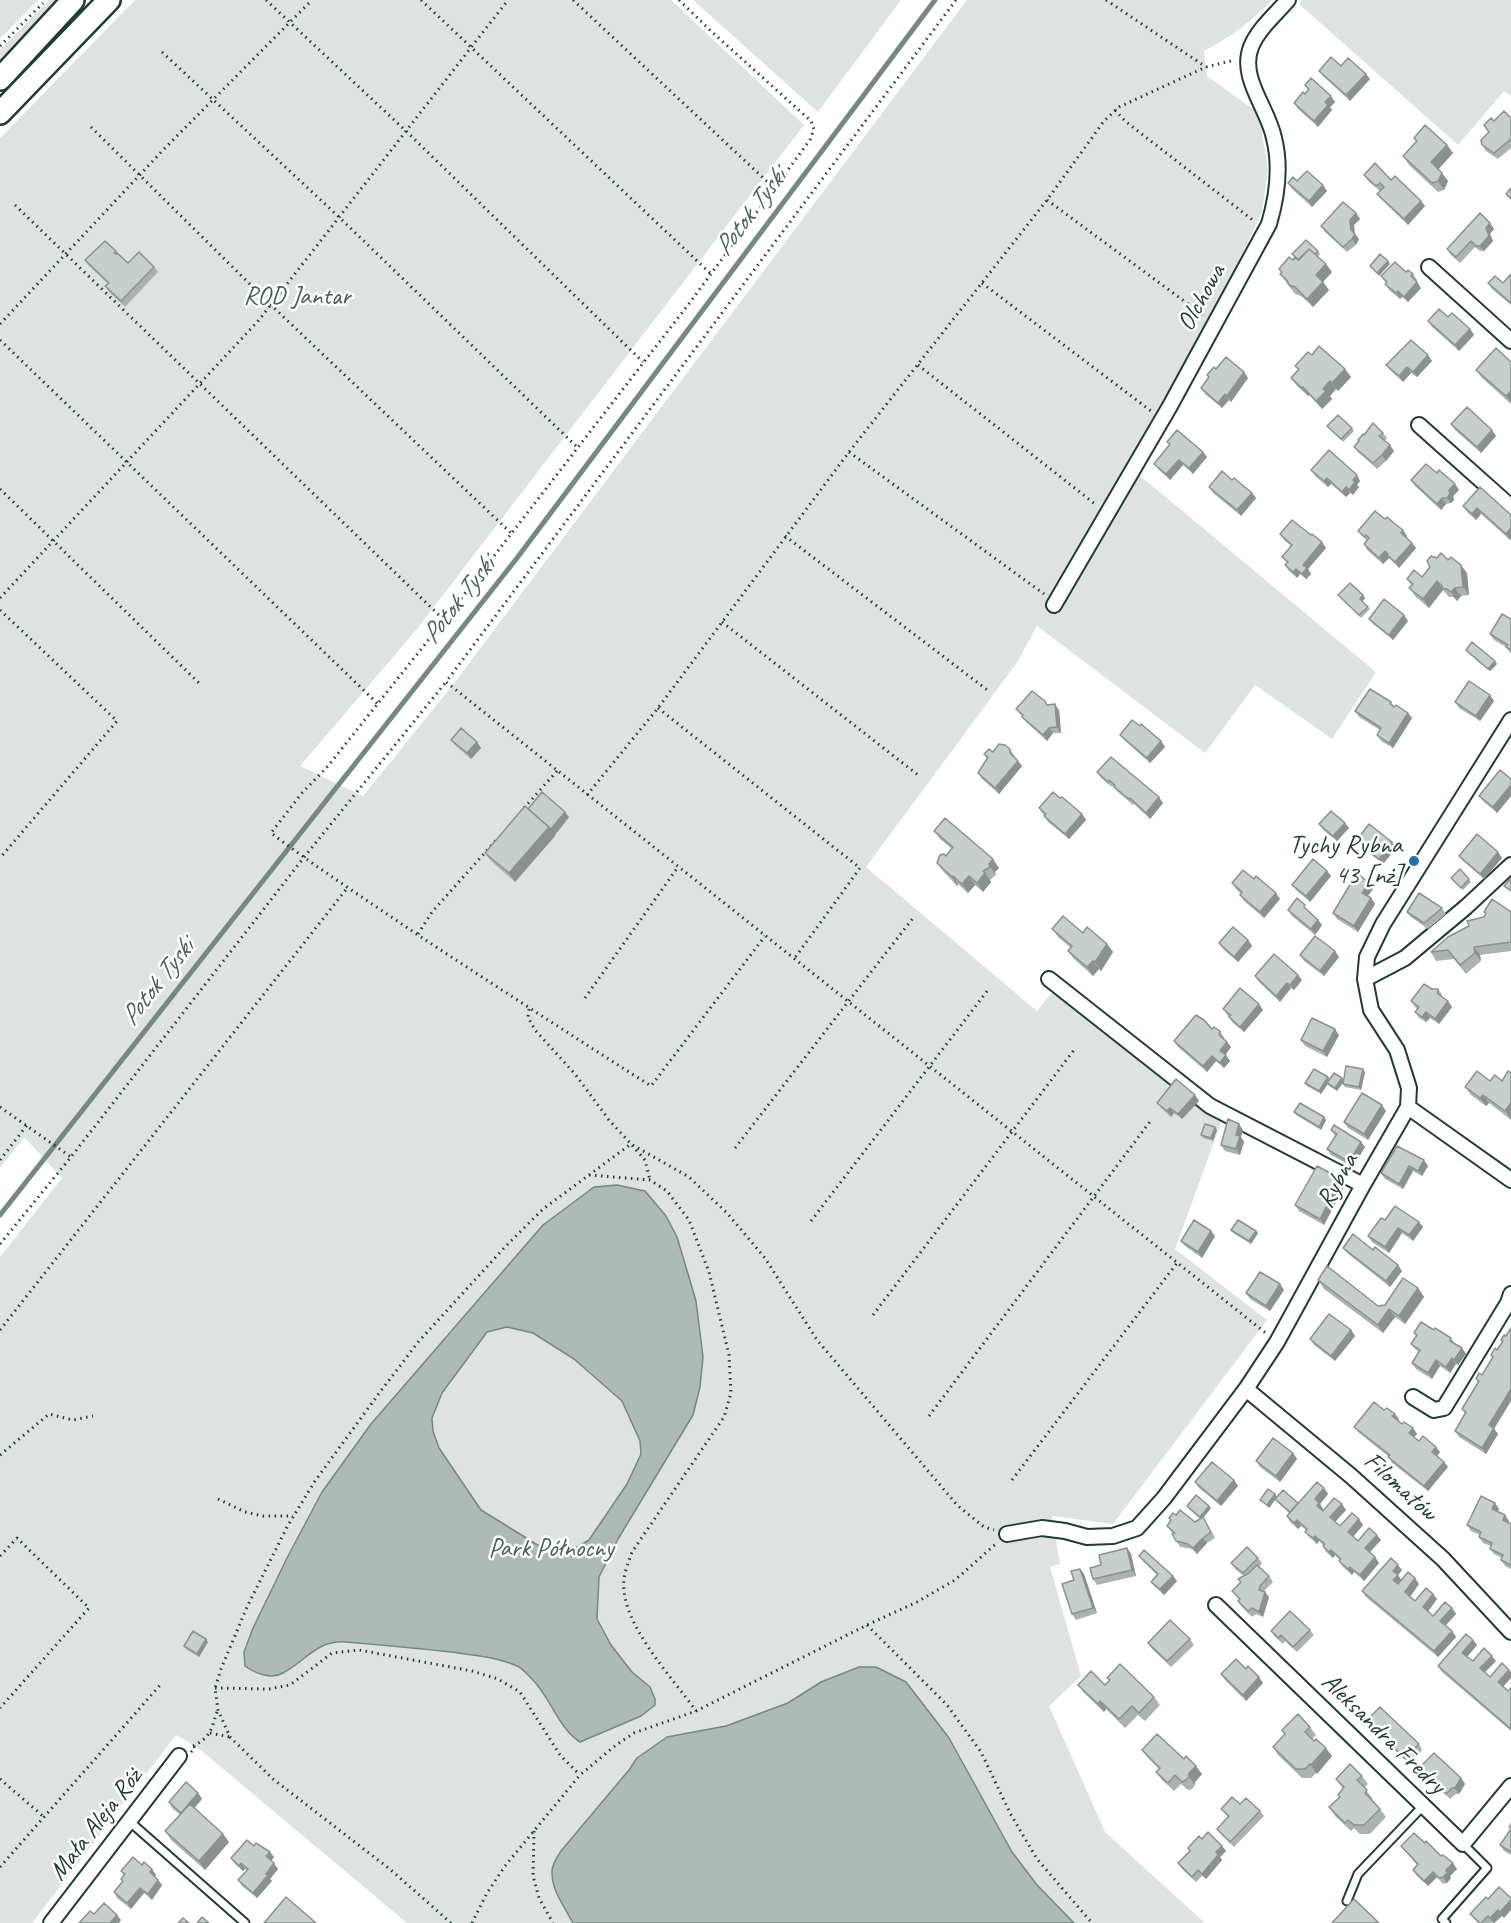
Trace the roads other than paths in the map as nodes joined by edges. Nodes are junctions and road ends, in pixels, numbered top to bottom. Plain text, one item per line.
1 (73, 0) edge
2 (109, 0) edge
3 (1288, 0) edge
4 (0, 79) edge
5 (0, 113) edge
6 (1429, 267) dead end
7 (1511, 341) edge
8 (1419, 425) dead end
9 (1511, 507) edge
10 (1054, 604) road end
11 (1511, 720) edge
12 (1511, 865) edge
13 (1050, 979) dead end
14 (1365, 979) junction
15 (1408, 1107) junction
16 (1511, 1180) edge
17 (1363, 1185) junction
18 (1511, 1294) edge
19 (1246, 1389) junction
20 (1413, 1397) dead end
21 (1007, 1534) road end
22 (1216, 1605) dead end
23 (1511, 1632) edge
24 (180, 1756) road end
25 (1511, 1786) edge
26 (1423, 1806) junction
27 (129, 1821) junction
28 (1463, 1844) junction
29 (1347, 1901) dead end
30 (51, 1923) edge
31 (245, 1923) edge
32 (1446, 1923) edge

1 - 4 main road
2 - 5 main road
3 - 10 street, Olchowa
6 - 7 street
8 - 9 street
11 - 14 street
12 - 14 street
13 - 17 street
14 - 15 street
15 - 16 street
15 - 17 street, Rybna
17 - 19 street, Rybna
18 - 20 street
19 - 21 street, Rybna
19 - 23 street, Filomatów
22 - 26 street, Aleksandra Fredry
24 - 27 street, Mała Aleja Róż
25 - 28 street
26 - 28 street, Aleksandra Fredry
26 - 29 lane
27 - 30 street, Mała Aleja Róż
27 - 31 lane
28 - 32 lane

